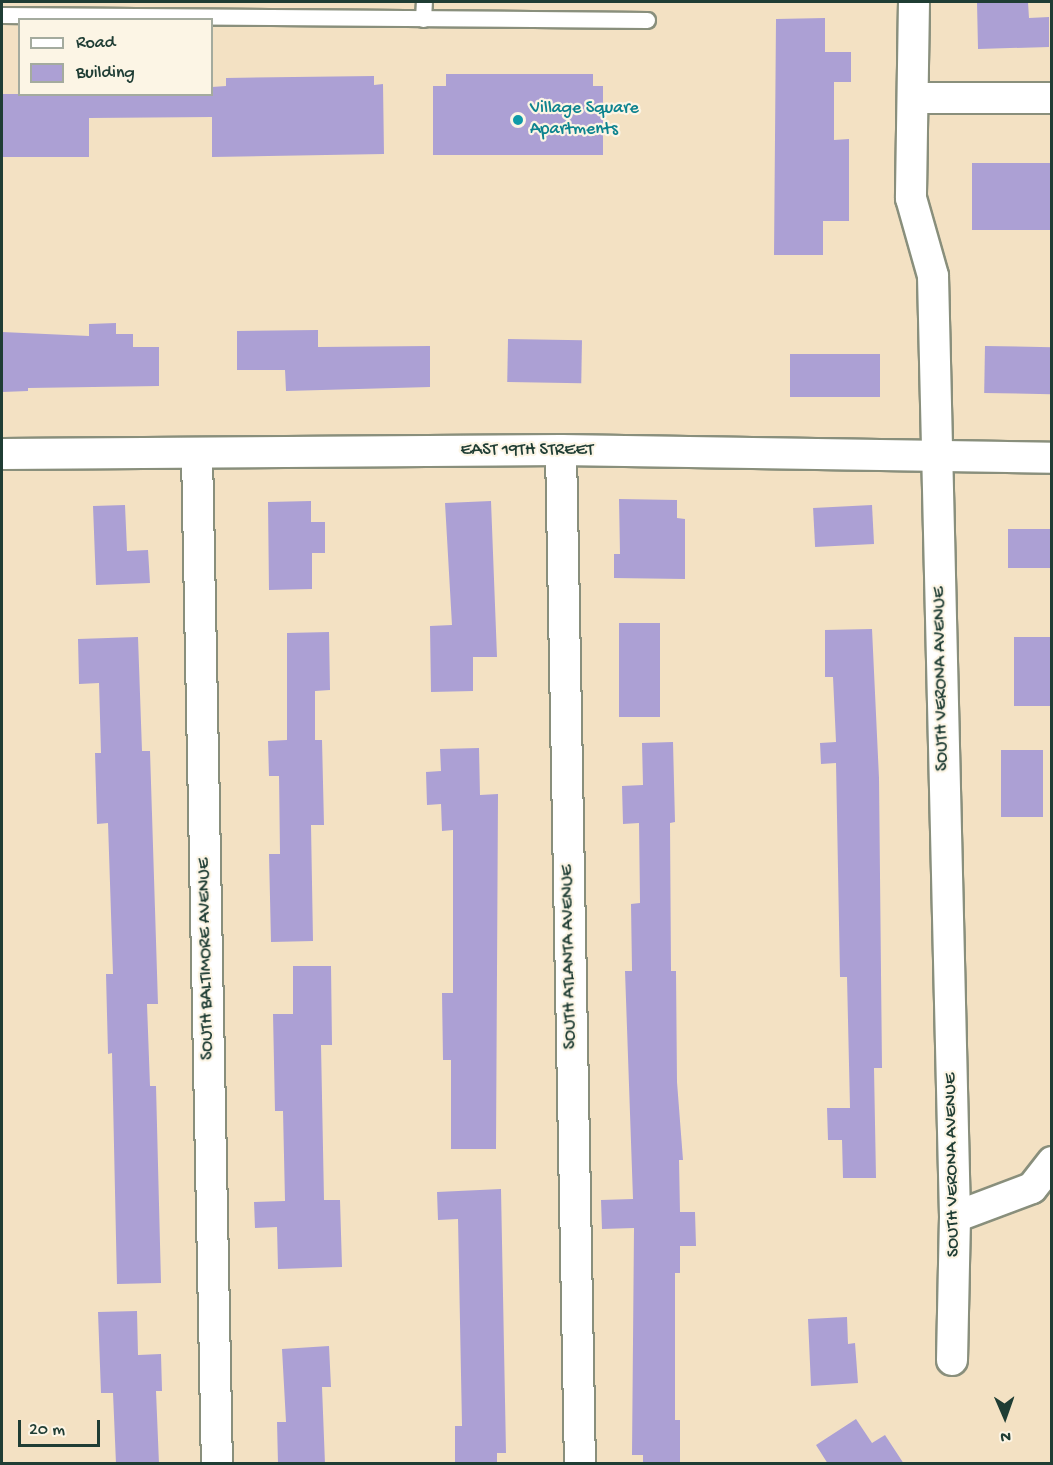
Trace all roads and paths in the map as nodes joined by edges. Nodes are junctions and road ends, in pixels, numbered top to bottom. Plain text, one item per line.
1 (423, 2) edge
2 (914, 2) edge
3 (2, 15) edge
4 (423, 19) junction
5 (647, 20) dead end
6 (914, 98) junction
7 (1052, 98) edge
8 (561, 450) junction
9 (2, 454) edge
10 (197, 454) junction
11 (937, 457) junction
12 (1052, 458) edge
13 (1052, 1162) edge
14 (955, 1217) junction
15 (952, 1360) dead end
16 (217, 1464) edge
17 (580, 1464) edge

1 - 4 lane
2 - 6 street, SOUTH VERONA AVENUE
3 - 4 lane
4 - 5 lane
6 - 7 street
6 - 11 street, SOUTH VERONA AVENUE
8 - 10 street, EAST 19TH STREET
8 - 11 street, EAST 19TH STREET
8 - 17 street, SOUTH ATLANTA AVENUE
9 - 10 street, EAST 19TH STREET
10 - 16 street, SOUTH BALTIMORE AVENUE
11 - 12 street, EAST 19TH STREET
11 - 14 street, SOUTH VERONA AVENUE
13 - 14 street
14 - 15 street, SOUTH VERONA AVENUE

